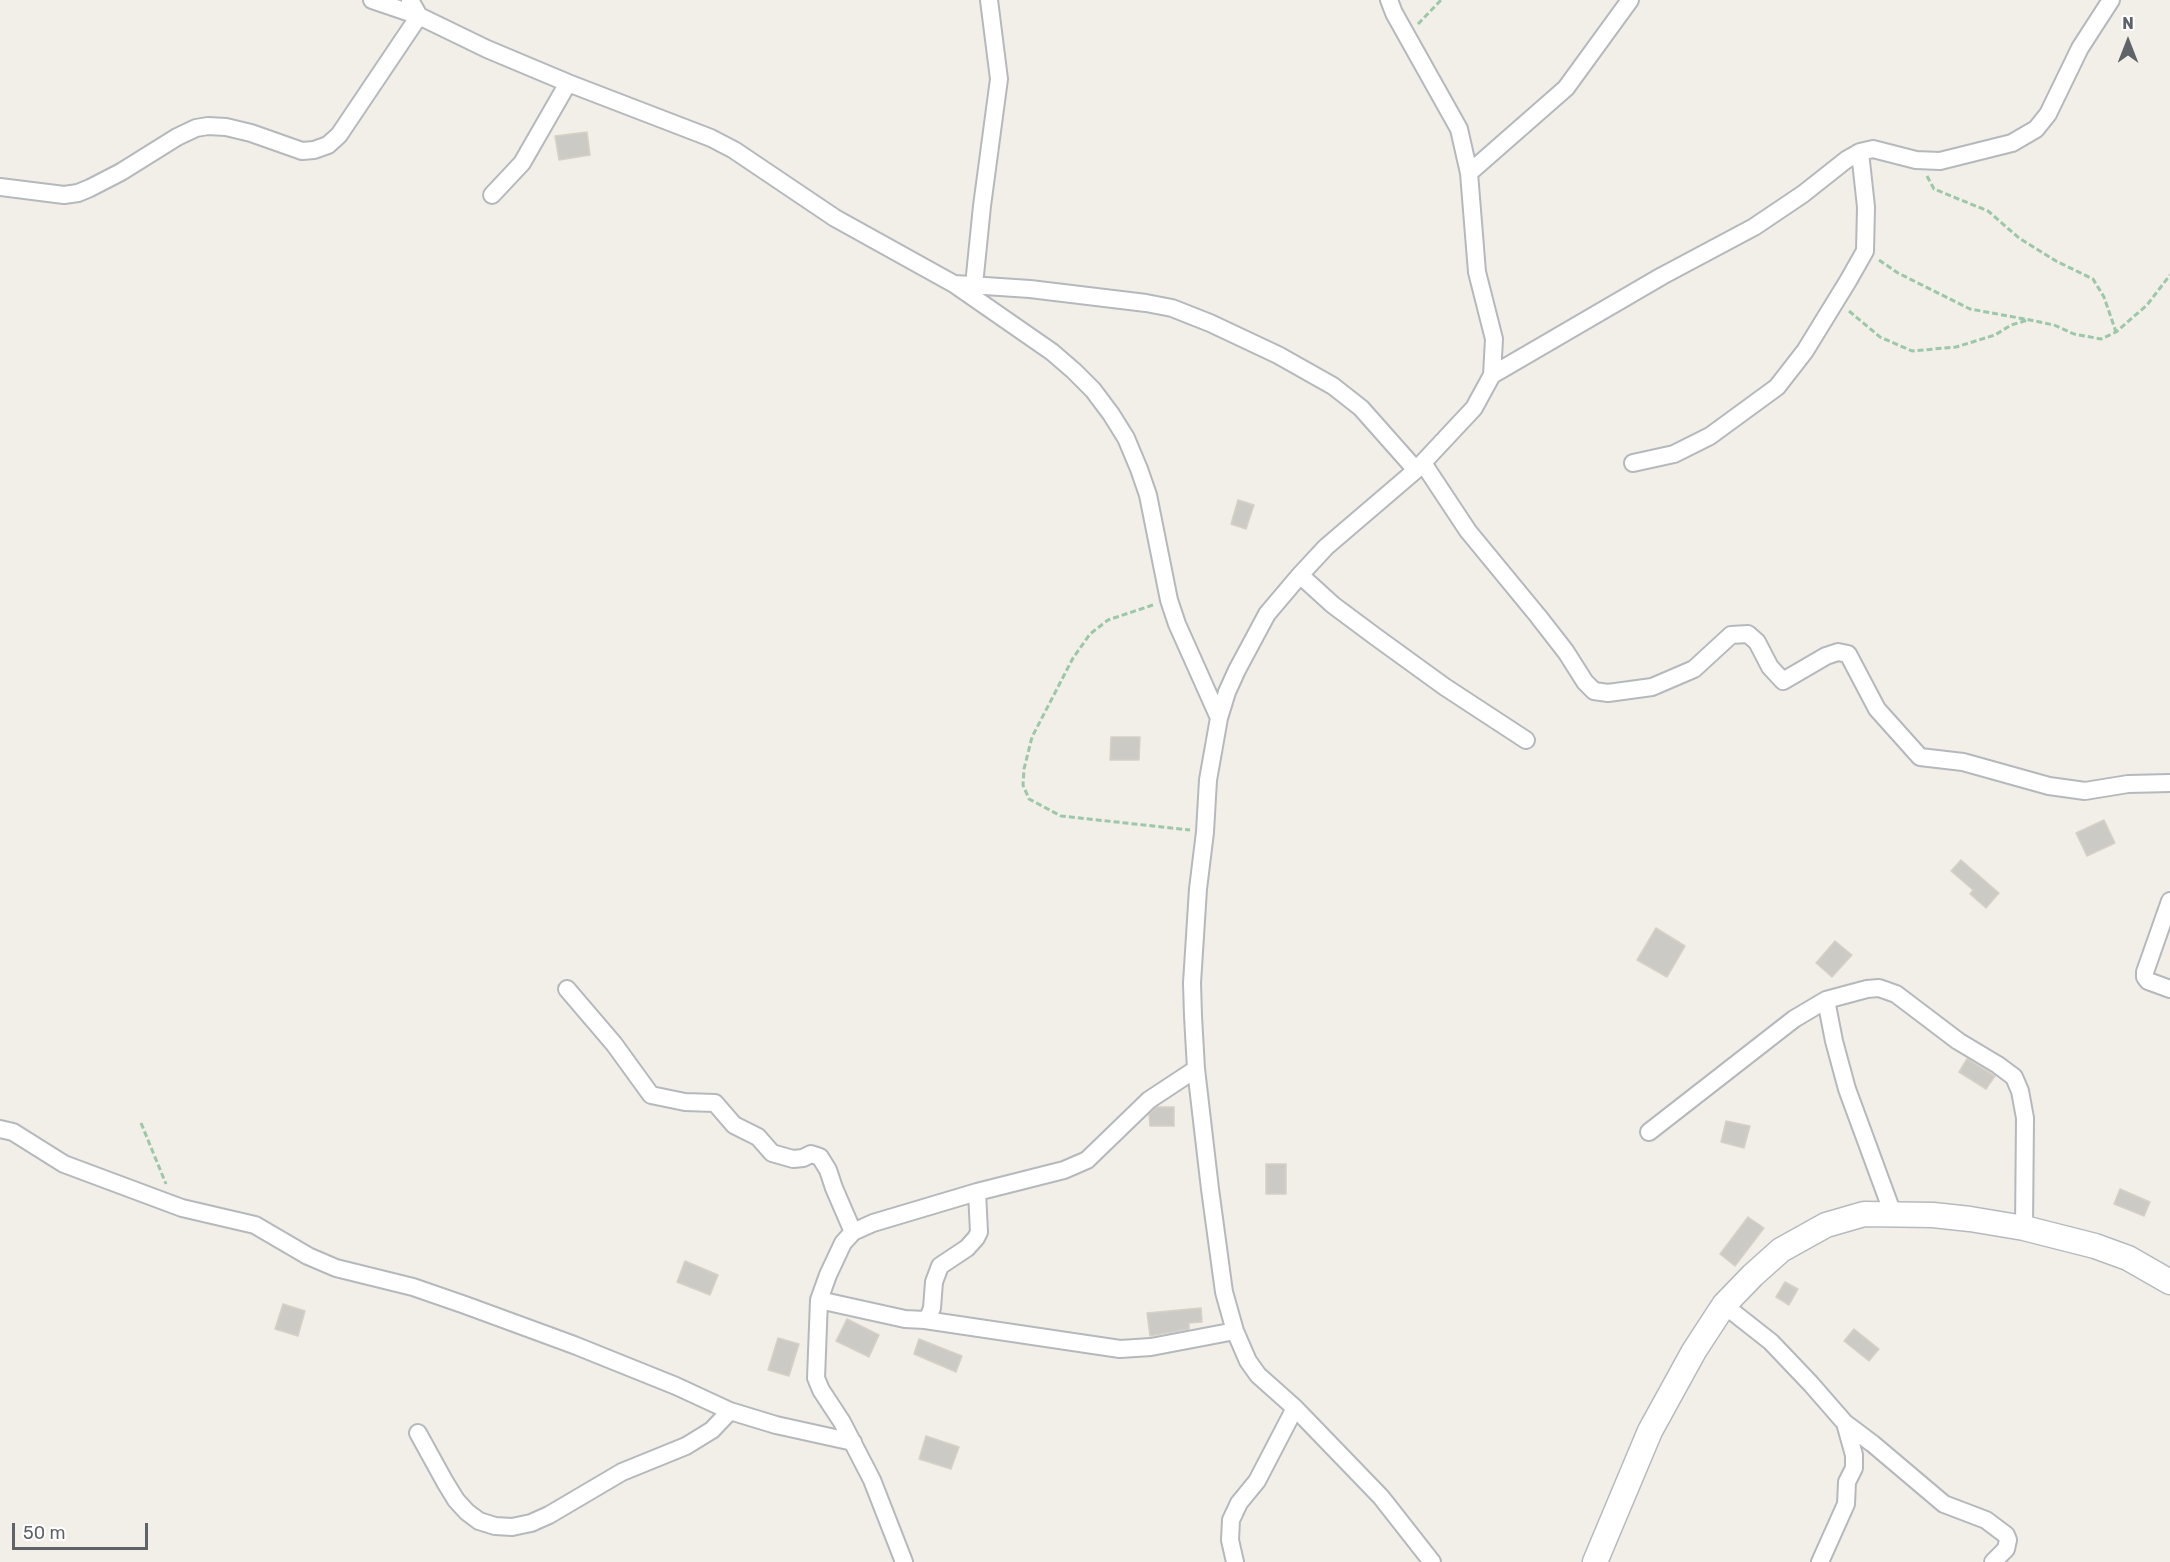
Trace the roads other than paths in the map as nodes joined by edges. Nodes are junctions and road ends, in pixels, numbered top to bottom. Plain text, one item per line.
1 (372, 0) edge
2 (411, 0) edge
3 (989, 0) edge
4 (1389, 0) edge
5 (1630, 0) edge
6 (2111, 0) edge
7 (419, 16) junction
8 (568, 83) junction
9 (1860, 152) junction
10 (1468, 173) junction
11 (0, 187) edge
12 (492, 195) dead end
13 (954, 284) junction
14 (974, 285) junction
15 (1492, 375) junction
16 (1633, 463) dead end
17 (1420, 466) junction
18 (1300, 575) junction
19 (1219, 718) junction
20 (1526, 740) dead end
21 (2170, 788) edge
22 (2170, 901) edge
23 (567, 989) dead end
24 (2170, 989) edge
25 (1826, 1000) junction
26 (1196, 1069) junction
27 (0, 1129) edge
28 (1649, 1131) dead end
29 (977, 1192) junction
30 (1893, 1214) junction
31 (2024, 1228) junction
32 (853, 1232) junction
33 (2170, 1282) edge
34 (819, 1300) junction
35 (1724, 1305) junction
36 (925, 1320) junction
37 (1235, 1331) junction
38 (1295, 1408) junction
39 (730, 1411) junction
40 (1845, 1423) junction
41 (418, 1433) dead end
42 (853, 1442) junction
43 (904, 1562) edge
44 (1235, 1562) edge
45 (1432, 1562) edge
46 (1595, 1562) edge
47 (1820, 1562) edge
48 (1993, 1562) edge

1 - 7 street
2 - 7 street
3 - 14 street
4 - 10 street
5 - 10 street
6 - 9 street
7 - 8 street
7 - 11 street
8 - 12 street
8 - 13 street
9 - 15 street
9 - 16 street
10 - 15 street
13 - 14 street
13 - 19 street
14 - 17 street
15 - 17 street
17 - 18 street
17 - 21 street
18 - 19 street
18 - 20 street
19 - 26 street
22 - 24 street
23 - 32 street
25 - 28 street
25 - 30 street
25 - 31 street
26 - 29 street
26 - 37 street
27 - 39 street
29 - 32 street
29 - 36 street
30 - 31 main road
30 - 35 main road
31 - 33 main road
32 - 34 street
34 - 36 street
34 - 42 street
35 - 40 street
35 - 46 main road
36 - 37 street
37 - 38 street
38 - 44 street
38 - 45 street
39 - 41 street
39 - 42 street
40 - 47 street
40 - 48 street
42 - 43 street

